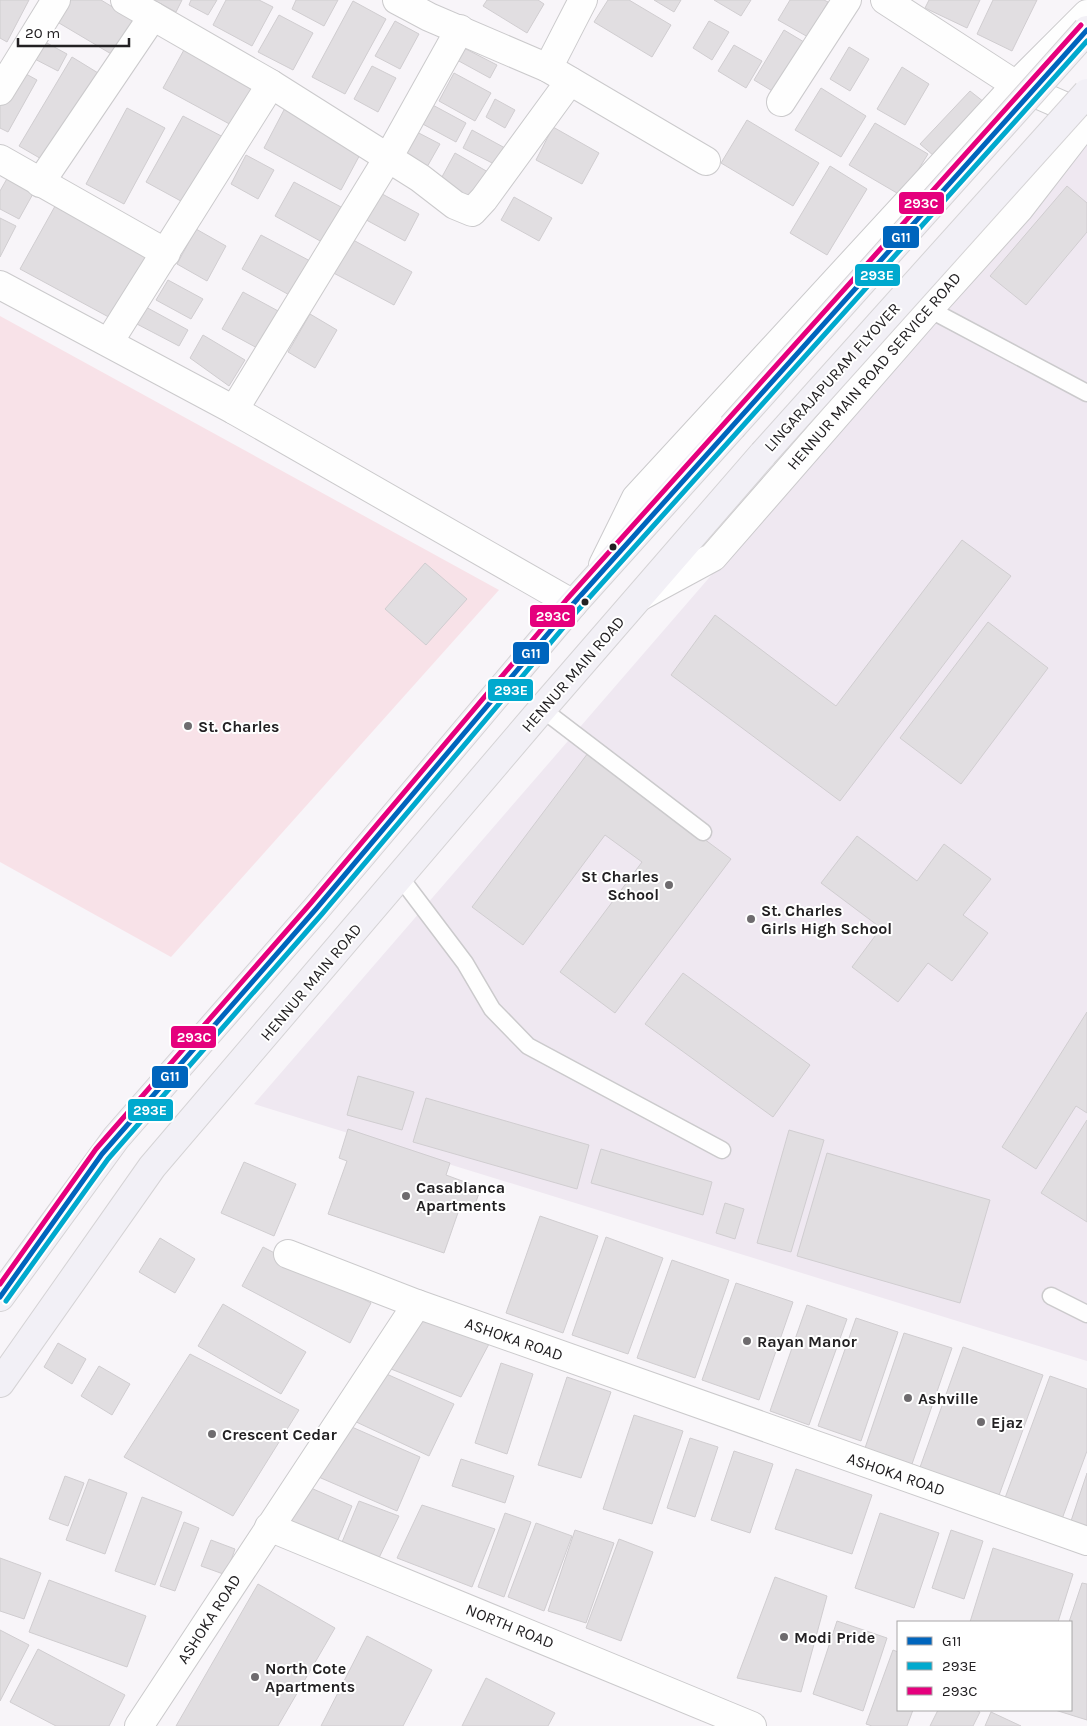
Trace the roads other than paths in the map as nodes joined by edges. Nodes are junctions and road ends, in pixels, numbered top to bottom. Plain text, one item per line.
1 (56, 0) edge
2 (126, 0) edge
3 (397, 0) edge
4 (583, 0) edge
5 (847, 0) edge
6 (885, 0) edge
7 (1087, 14) edge
8 (153, 16) junction
9 (460, 29) junction
10 (1087, 30) edge
11 (559, 75) junction
12 (272, 84) junction
13 (1016, 85) junction
14 (0, 91) edge
15 (1087, 93) edge
16 (781, 102) dead end
17 (1087, 116) edge
18 (1087, 121) edge
19 (388, 158) junction
20 (0, 159) edge
21 (706, 161) dead end
22 (40, 183) junction
23 (166, 253) junction
24 (0, 285) edge
25 (929, 309) junction
26 (109, 342) junction
27 (1087, 393) edge
28 (234, 410) junction
29 (597, 578) junction
30 (640, 596) junction
31 (573, 604) junction
32 (542, 709) junction
33 (703, 832) dead end
34 (400, 877) junction
35 (722, 1150) dead end
36 (288, 1254) dead end
37 (1051, 1296) dead end
38 (0, 1297) edge
39 (417, 1304) junction
40 (1087, 1314) edge
41 (0, 1382) edge
42 (269, 1527) junction
43 (1087, 1541) edge
44 (139, 1726) edge
45 (752, 1726) edge

1 - 14 street
2 - 8 street
3 - 9 street
4 - 11 street
5 - 16 street
6 - 13 street
7 - 13 street
8 - 12 street
8 - 22 street
9 - 11 street
9 - 19 street
10 - 29 main road, bridge
11 - 19 street
11 - 21 street
12 - 19 street
12 - 23 street
13 - 17 street
13 - 29 street
15 - 30 main road, LINGARAJAPURAM FLYOVER, bridge
18 - 25 street, HENNUR MAIN ROAD SERVICE ROAD
19 - 28 street
20 - 22 street
22 - 23 street
23 - 26 street
24 - 26 street
25 - 27 lane
25 - 30 street, HENNUR MAIN ROAD SERVICE ROAD
26 - 28 street
28 - 31 street
29 - 31 main road
30 - 32 main road, HENNUR MAIN ROAD
31 - 38 main road
32 - 33 lane
32 - 34 main road, HENNUR MAIN ROAD
34 - 35 lane
34 - 41 main road, HENNUR MAIN ROAD
36 - 39 street
37 - 40 lane
39 - 42 street, ASHOKA ROAD
39 - 43 street, ASHOKA ROAD
42 - 44 street, ASHOKA ROAD
42 - 45 street, NORTH ROAD

